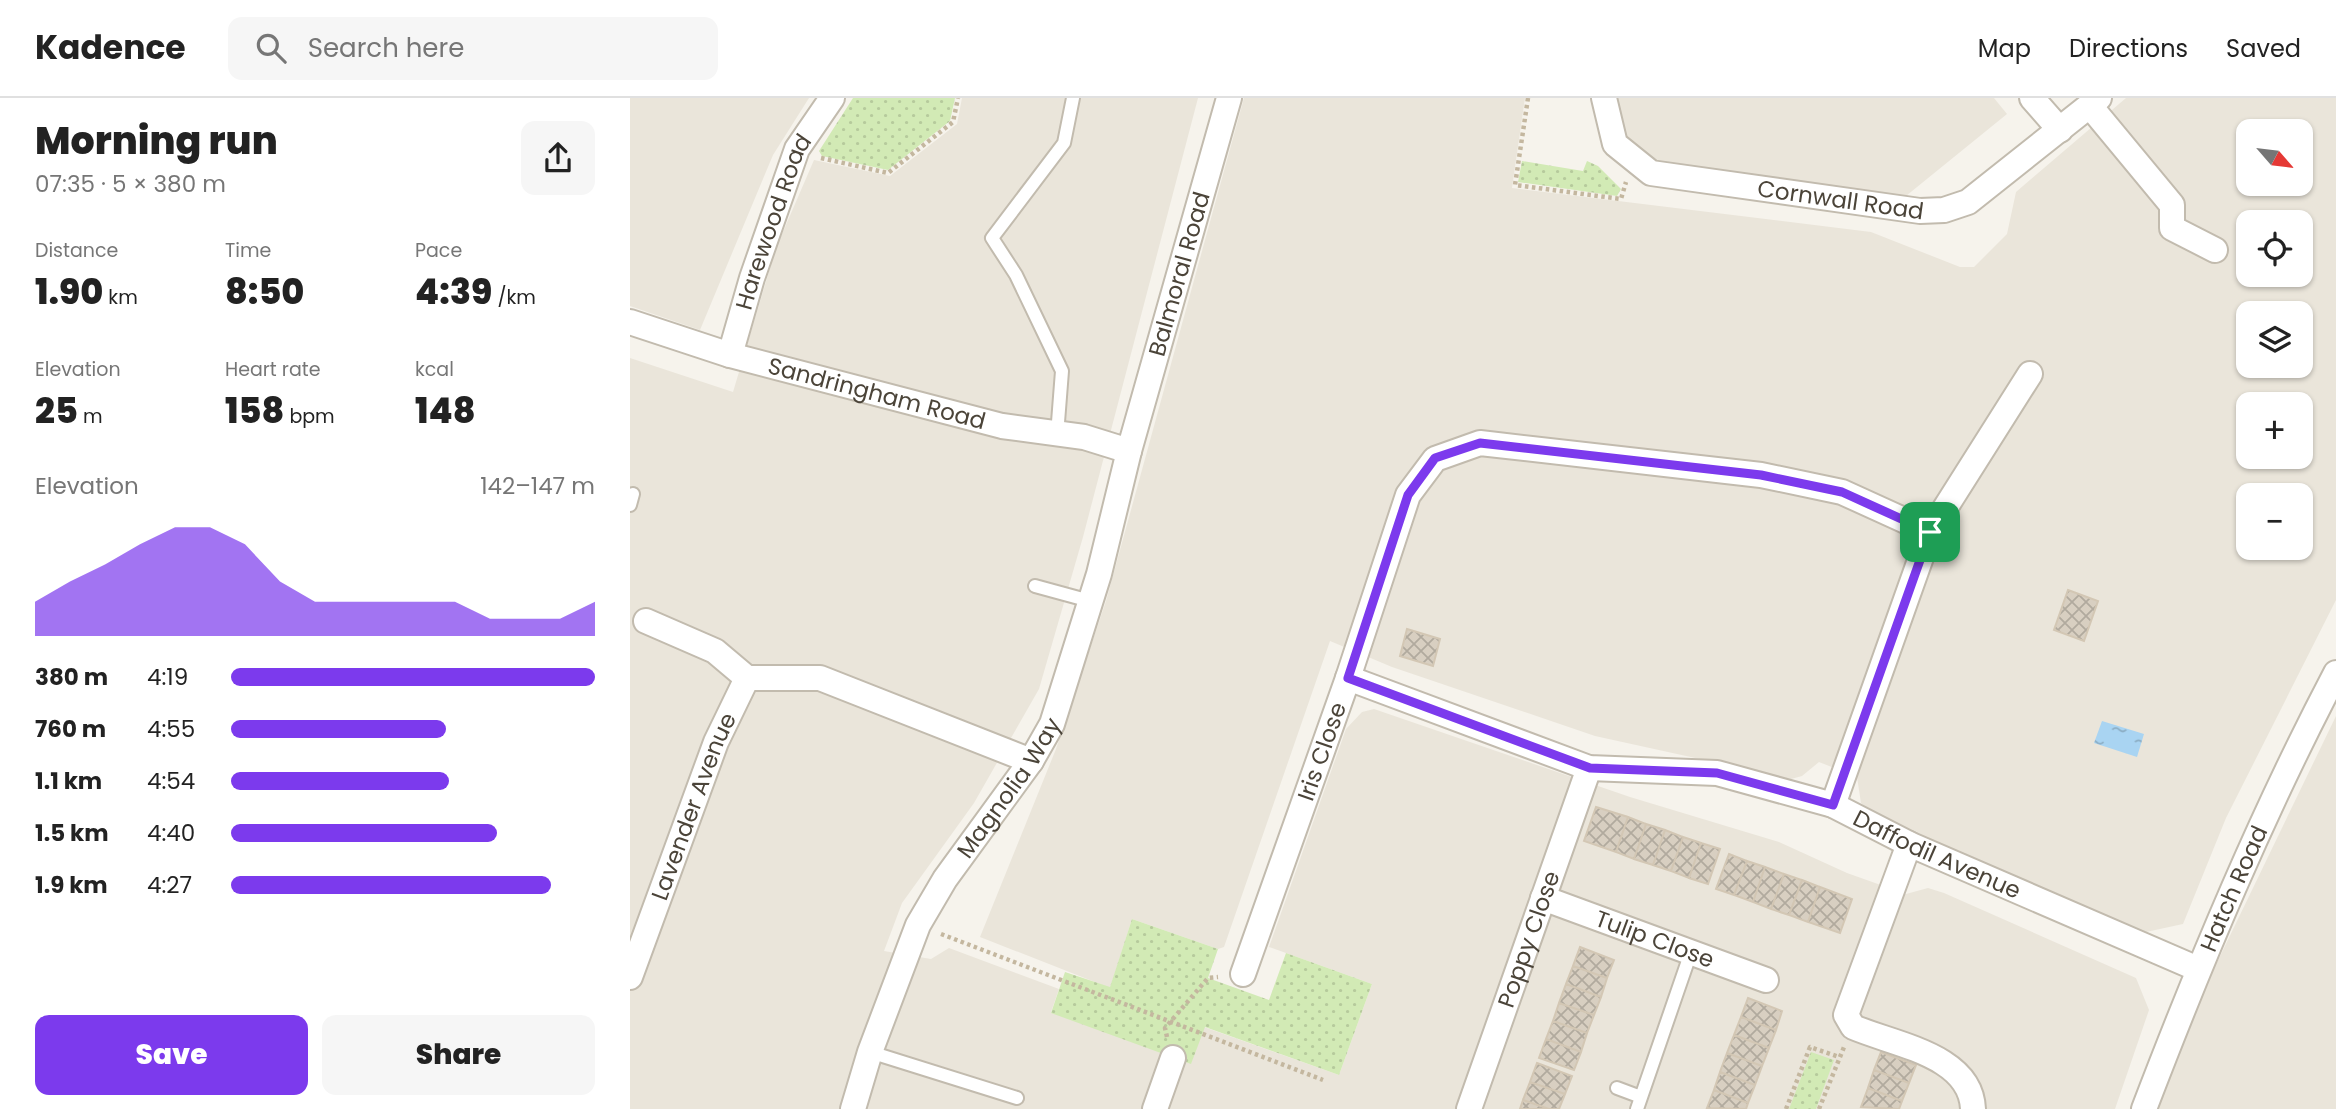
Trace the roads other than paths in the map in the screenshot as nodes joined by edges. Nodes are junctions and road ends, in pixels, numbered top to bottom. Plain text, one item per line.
1 (832, 98) edge
2 (1073, 98) edge
3 (1228, 98) edge
4 (1604, 98) edge
5 (2032, 98) edge
6 (2094, 102) edge
7 (2060, 130) junction
8 (2215, 250) dead end
9 (630, 322) edge
10 (730, 355) junction
11 (2030, 374) dead end
12 (1057, 435) junction
13 (1129, 451) junction
14 (1930, 532) junction
15 (1035, 586) dead end
16 (1090, 601) junction
17 (638, 619) edge
18 (2336, 673) edge
19 (747, 678) junction
20 (1348, 678) junction
21 (1031, 761) junction
22 (1590, 768) junction
23 (1833, 805) junction
24 (1909, 844) junction
25 (1543, 898) junction
26 (1691, 952) junction
27 (2198, 969) junction
28 (1243, 975) road end
29 (630, 977) edge
30 (1766, 980) dead end
31 (870, 1052) junction
32 (1173, 1058) road end
33 (1617, 1088) dead end
34 (1017, 1098) dead end
35 (1639, 1103) edge
36 (853, 1109) edge
37 (1155, 1109) edge
38 (1469, 1109) edge
39 (1973, 1109) edge
40 (2144, 1109) edge

1 - 10 street, Harewood Road
2 - 12 lane
3 - 13 street, Balmoral Road
4 - 7 street, Cornwall Road
5 - 7 street
6 - 7 street, Cornwall Road
6 - 8 street, Cornwall Road
9 - 10 street, Sandringham Road
10 - 12 street, Sandringham Road
11 - 14 street
12 - 13 street, Sandringham Road
13 - 16 street, Magnolia Way
14 - 20 street, Iris Close
14 - 23 street
15 - 16 lane
16 - 21 street, Magnolia Way
17 - 19 street
18 - 27 street, Hatch Road
19 - 21 street
19 - 29 street, Lavender Avenue
20 - 22 street, Daffodil Avenue
20 - 28 street, Iris Close
21 - 31 street, Magnolia Way
22 - 23 street, Daffodil Avenue
22 - 25 street, Poppy Close
23 - 24 street, Daffodil Avenue
24 - 27 street, Daffodil Avenue
24 - 39 street
25 - 26 street, Tulip Close
25 - 38 street, Poppy Close
26 - 30 street, Tulip Close
26 - 35 lane
27 - 40 street, Hatch Road
31 - 34 lane
31 - 36 street, Magnolia Way
32 - 37 street
33 - 35 lane

